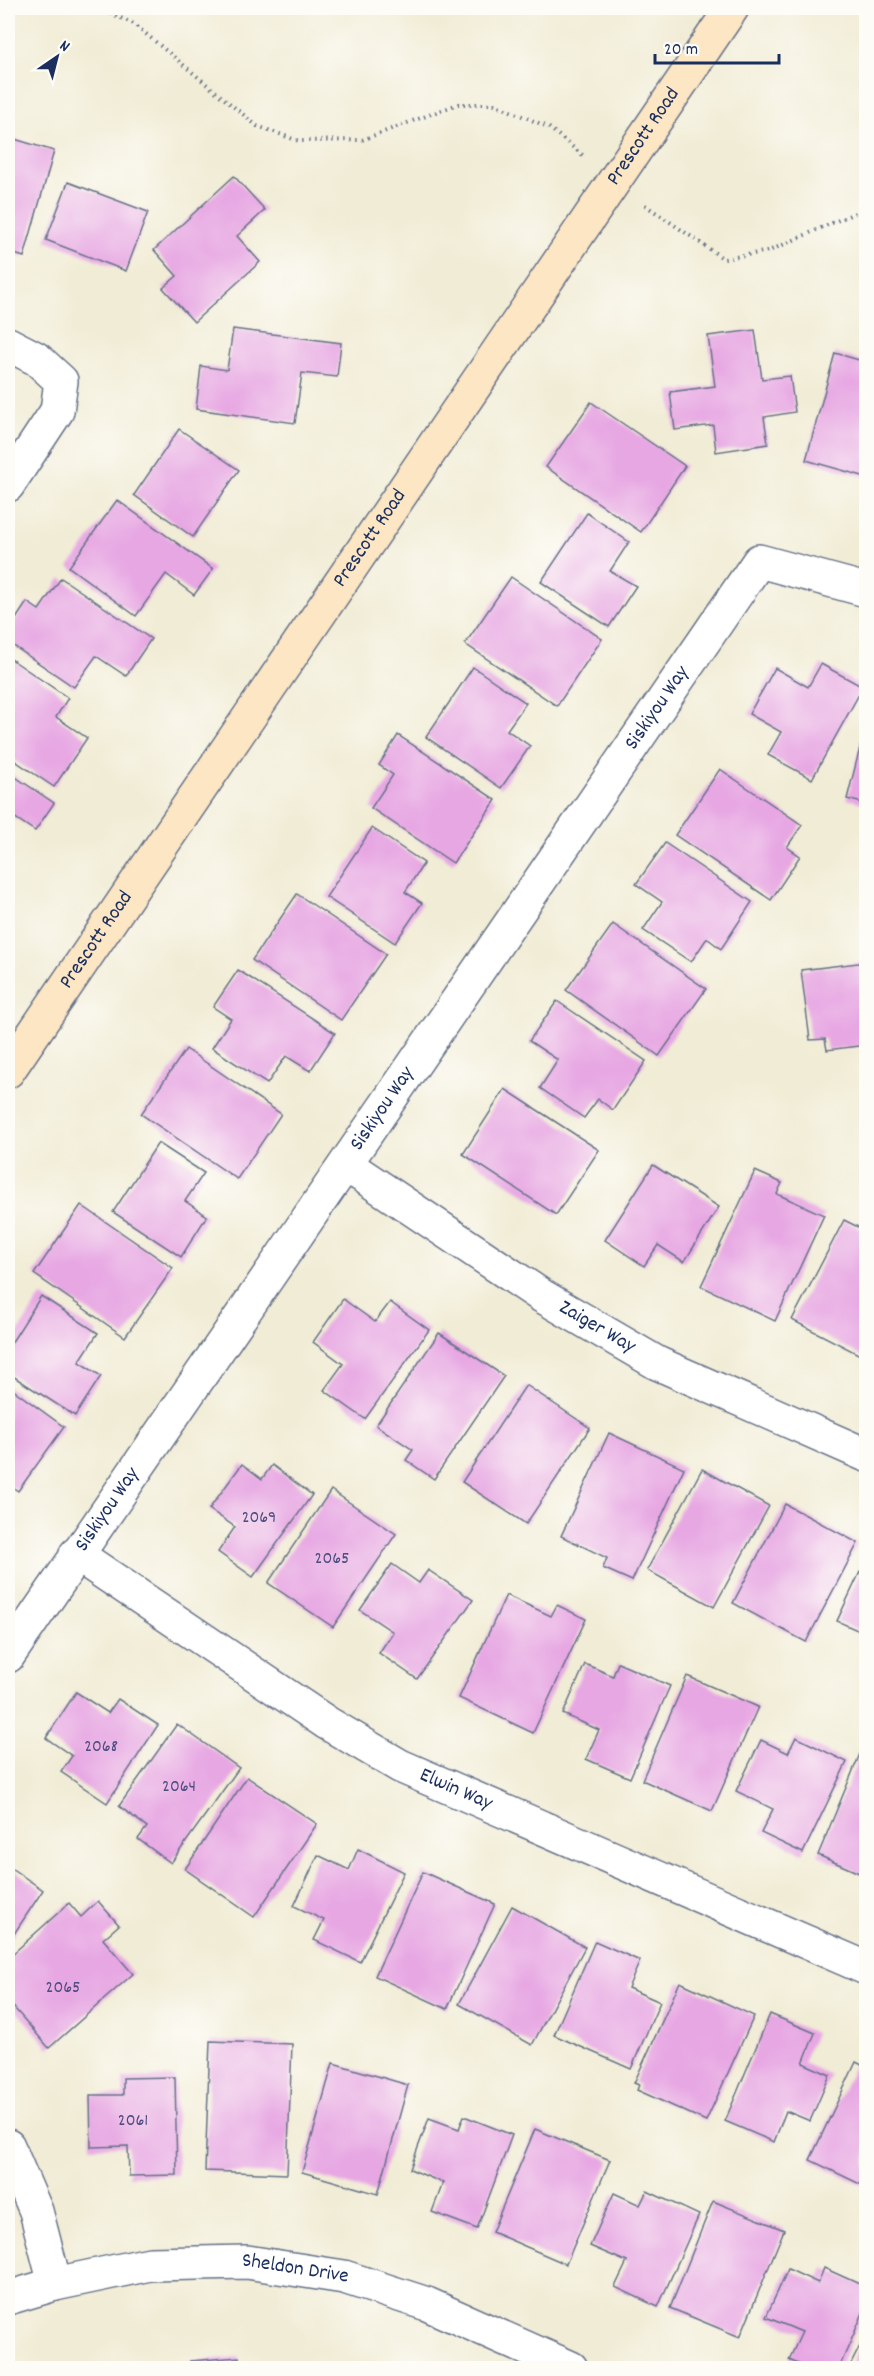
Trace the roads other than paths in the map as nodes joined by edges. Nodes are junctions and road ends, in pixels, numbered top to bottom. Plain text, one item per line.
1 (732, 8) edge
2 (8, 344) edge
3 (8, 484) edge
4 (867, 590) edge
5 (8, 1071) edge
6 (344, 1167) junction
7 (867, 1455) edge
8 (76, 1554) junction
9 (8, 1656) edge
10 (867, 1968) edge
11 (8, 2146) edge
12 (55, 2284) junction
13 (8, 2298) edge
14 (571, 2368) edge

1 - 5 main road, Prescott Road
2 - 3 street
4 - 6 street, Siskiyou Way
6 - 7 street, Zaiger Way
6 - 8 street, Siskiyou Way
8 - 9 street, Siskiyou Way
8 - 10 street, Elwin Way
11 - 12 street
12 - 13 street, Sheldon Drive
12 - 14 street, Sheldon Drive

